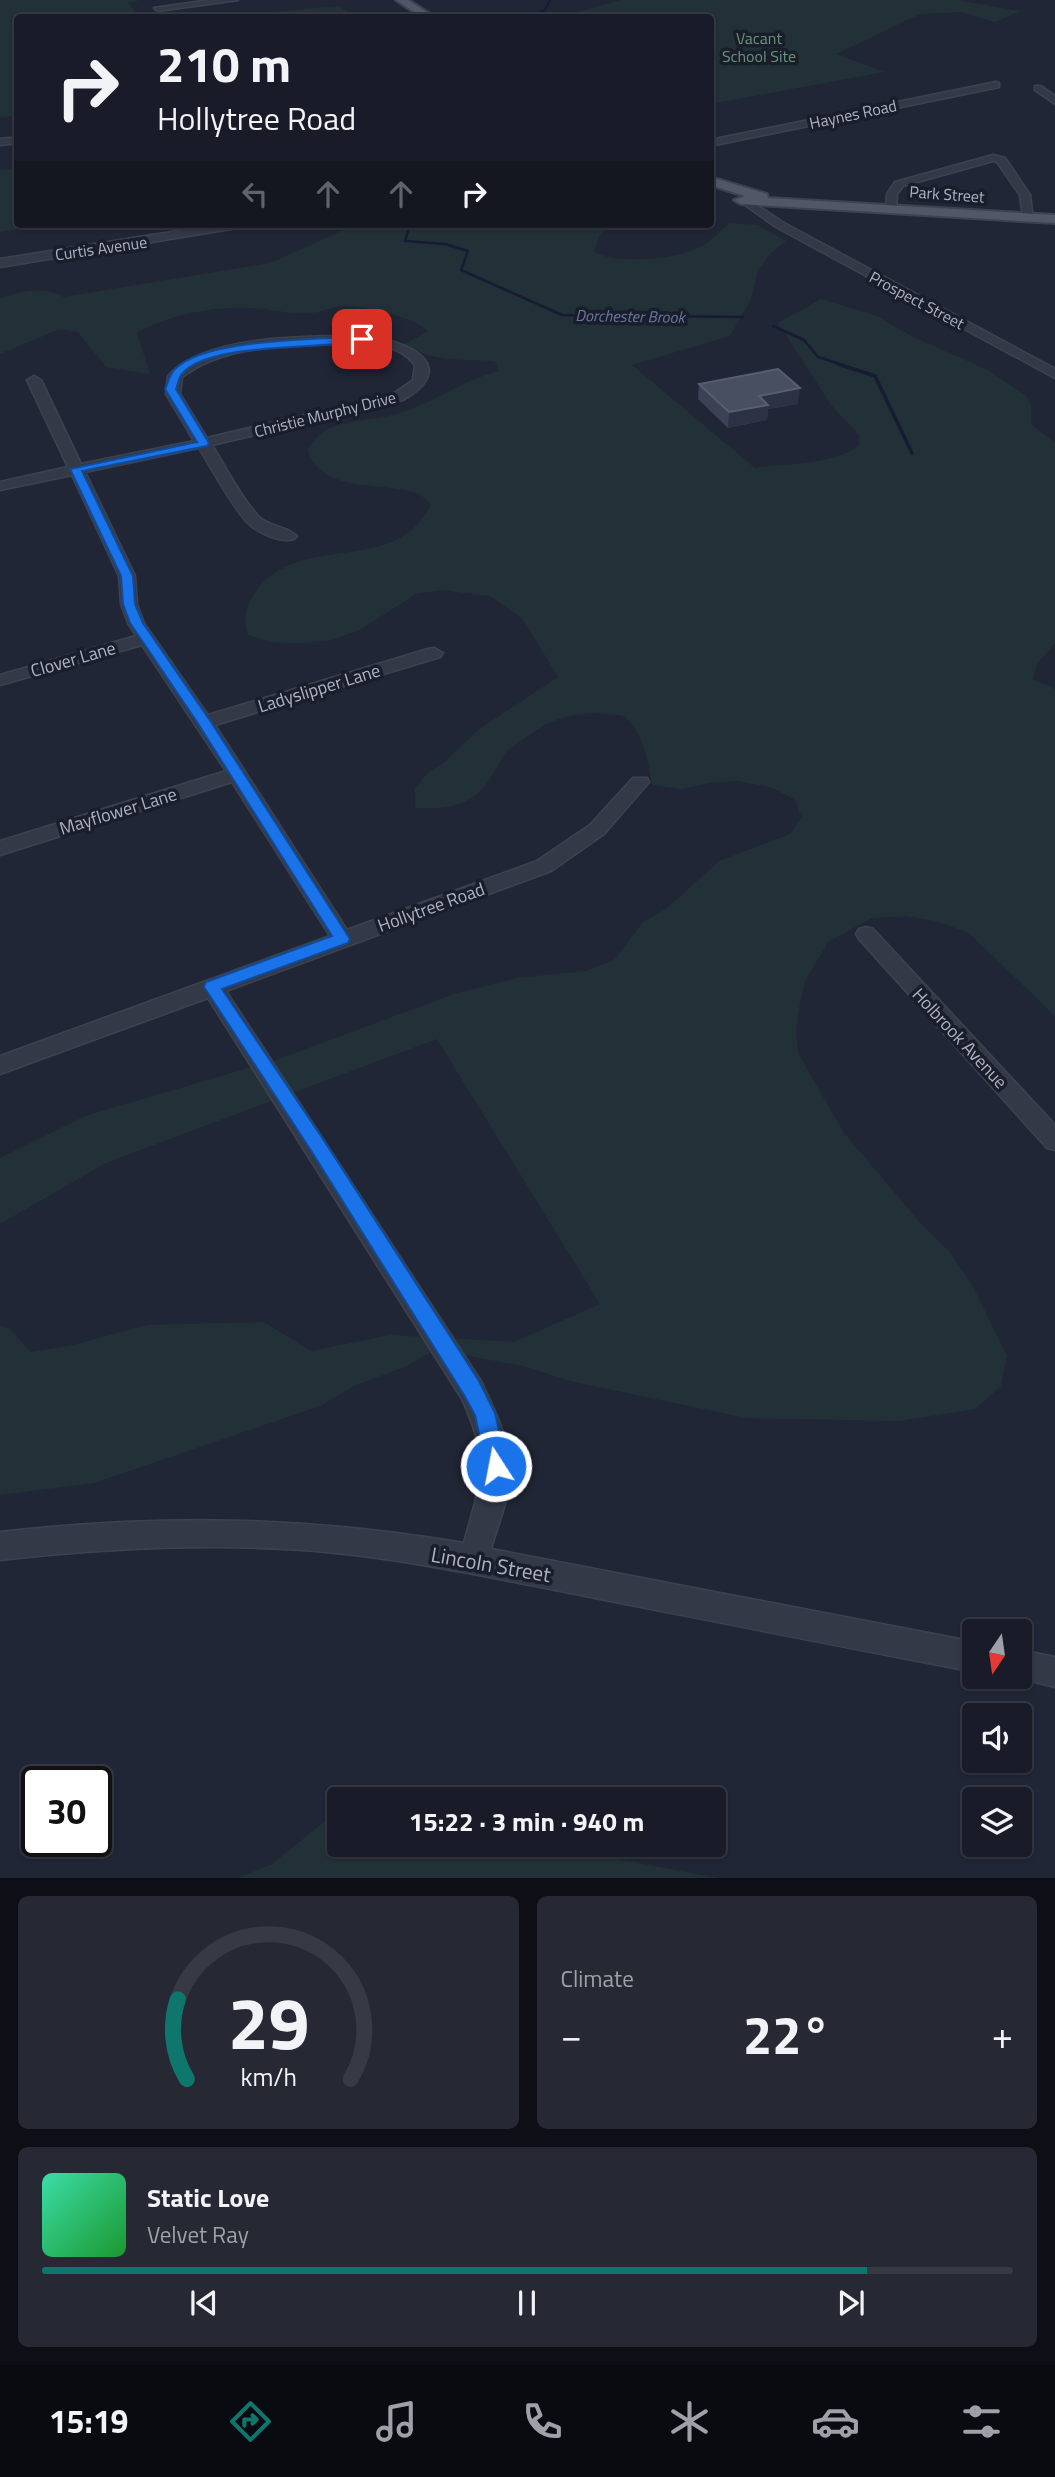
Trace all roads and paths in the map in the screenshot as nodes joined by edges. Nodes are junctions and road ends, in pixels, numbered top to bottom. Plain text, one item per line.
1 (234, 0) edge
2 (401, 0) edge
3 (158, 8) dead end
4 (424, 14) edge
5 (996, 85) dead end
6 (1038, 88) dead end
7 (1055, 101) edge
8 (714, 142) edge
9 (714, 183) edge
10 (714, 188) edge
11 (757, 203) junction
12 (836, 205) junction
13 (892, 208) junction
14 (1029, 217) junction
15 (1055, 219) edge
16 (780, 225) junction
17 (218, 228) edge
18 (0, 263) edge
19 (1047, 354) dead end
20 (1028, 359) junction
21 (1055, 374) edge
22 (34, 380) dead end
23 (204, 443) junction
24 (75, 469) junction
25 (0, 486) edge
26 (289, 536) dead end
27 (146, 638) junction
28 (434, 653) dead end
29 (0, 680) edge
30 (204, 722) junction
31 (237, 774) junction
32 (640, 782) dead end
33 (0, 848) edge
34 (866, 934) dead end
35 (342, 939) junction
36 (212, 987) junction
37 (0, 1065) edge
38 (1055, 1141) edge
39 (0, 1546) edge
40 (475, 1560) junction
41 (962, 1654) edge
42 (1032, 1667) edge
43 (1055, 1672) edge

1 - 3 street
2 - 4 main road
5 - 8 street, Haynes Road
6 - 7 street
9 - 11 main road, Park Street
10 - 11 main road, Park Street
11 - 12 main road, Park Street
11 - 12 main road, Park Street
11 - 16 street, Prospect Street
11 - 16 street, Prospect Street
12 - 13 main road, Park Street
13 - 14 main road, Park Street
13 - 14 street
14 - 15 main road, Park Street
16 - 20 street, Prospect Street
17 - 18 street, Curtis Avenue
19 - 20 street
20 - 21 street, Prospect Street
22 - 24 street
23 - 23 street, Christie Murphy Drive
23 - 24 street, Christie Murphy Drive
23 - 26 street
24 - 25 street, Christie Murphy Drive
24 - 27 street
27 - 29 street, Clover Lane
27 - 30 street
28 - 30 street, Ladyslipper Lane
30 - 31 street
31 - 33 street, Mayflower Lane
31 - 35 street
32 - 35 street, Hollytree Road
34 - 38 street, Holbrook Avenue
35 - 36 street, Hollytree Road
36 - 37 street, Hollytree Road
36 - 40 street
39 - 40 street, Lincoln Street
40 - 41 street, Lincoln Street
42 - 43 street

